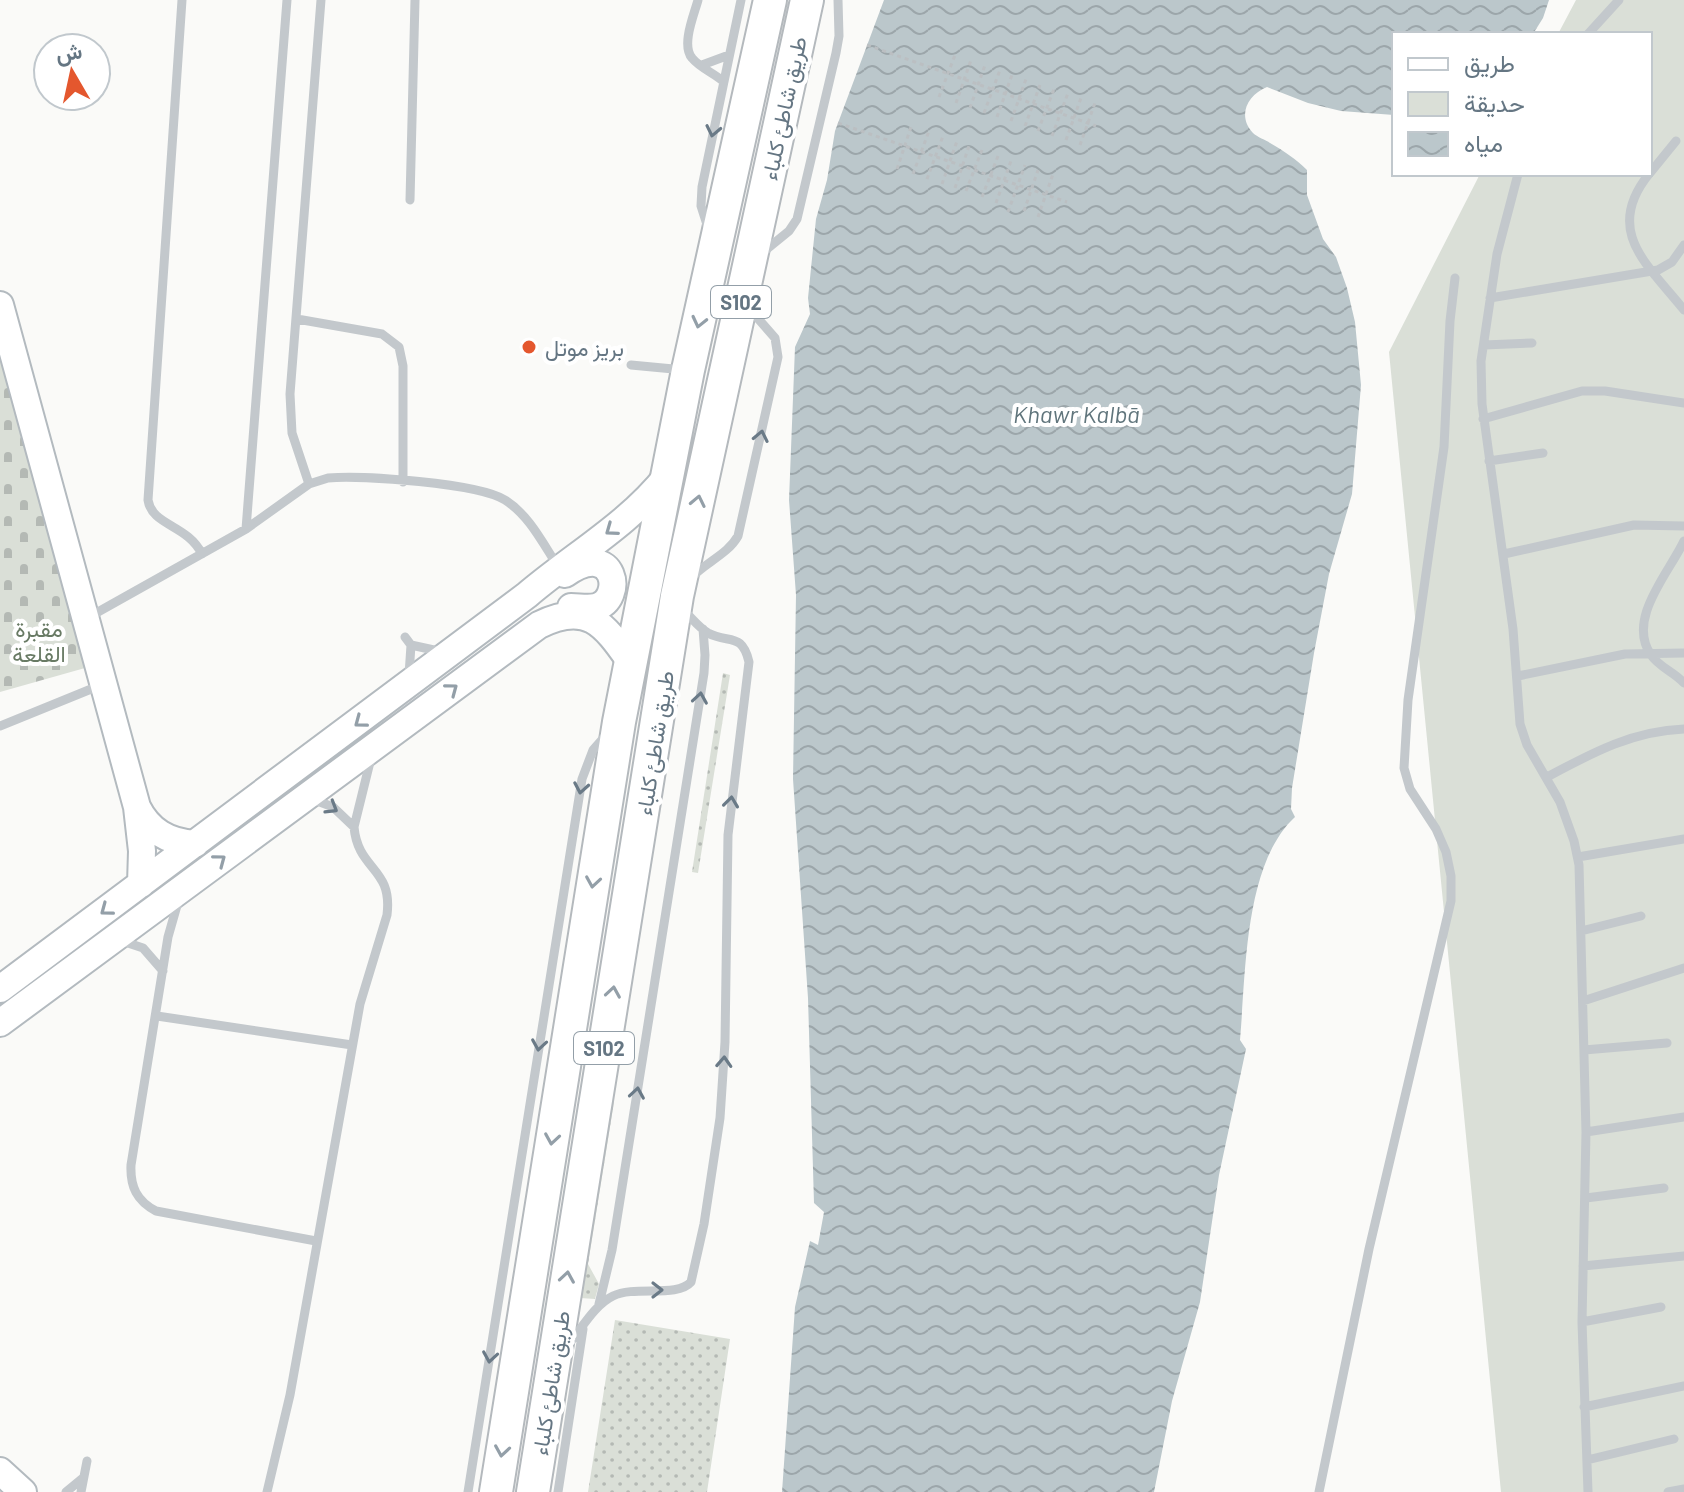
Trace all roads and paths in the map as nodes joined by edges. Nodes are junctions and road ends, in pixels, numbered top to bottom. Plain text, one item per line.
1 (182, 0) edge
2 (287, 0) edge
3 (321, 0) edge
4 (415, 0) edge
5 (698, 0) edge
6 (741, 0) edge
7 (770, 0) edge
8 (807, 0) edge
9 (838, 0) edge
10 (1619, 0) edge
11 (1590, 32) edge
12 (867, 45) dead end
13 (729, 55) junction
14 (955, 55) dead end
15 (971, 60) dead end
16 (702, 65) junction
17 (985, 65) dead end
18 (1000, 70) dead end
19 (948, 74) junction
20 (1012, 75) dead end
21 (964, 79) junction
22 (1026, 79) dead end
23 (724, 82) junction
24 (978, 84) junction
25 (1040, 85) dead end
26 (1054, 89) dead end
27 (992, 90) junction
28 (1068, 93) dead end
29 (1005, 94) junction
30 (939, 97) dead end
31 (1081, 98) dead end
32 (1019, 99) junction
33 (956, 103) dead end
34 (1095, 103) dead end
35 (1033, 104) junction
36 (970, 108) dead end
37 (1046, 109) junction
38 (984, 113) dead end
39 (1060, 114) junction
40 (744, 115) junction
41 (997, 117) dead end
42 (1074, 119) junction
43 (1011, 121) dead end
44 (838, 123) dead end
45 (1088, 123) junction
46 (1025, 126) dead end
47 (1096, 126) dead end
48 (911, 127) dead end
49 (929, 131) dead end
50 (1038, 131) dead end
51 (943, 136) dead end
52 (1052, 136) dead end
53 (1066, 140) dead end
54 (957, 141) dead end
55 (1676, 141) dead end
56 (1080, 145) dead end
57 (969, 146) dead end
58 (904, 147) junction
59 (982, 150) dead end
60 (921, 153) junction
61 (998, 156) dead end
62 (935, 158) junction
63 (1011, 161) dead end
64 (949, 163) junction
65 (1025, 165) dead end
66 (962, 167) junction
67 (897, 169) dead end
68 (1038, 170) dead end
69 (974, 171) junction
70 (1652, 171) edge
71 (913, 174) dead end
72 (1053, 174) dead end
73 (1517, 176) edge
74 (1649, 176) edge
75 (990, 177) junction
76 (927, 179) dead end
77 (1004, 181) junction
78 (942, 184) dead end
79 (1017, 186) junction
80 (955, 188) dead end
81 (1031, 190) junction
82 (966, 191) dead end
83 (1045, 195) junction
84 (982, 197) dead end
85 (410, 200) dead end
86 (1067, 202) dead end
87 (996, 203) dead end
88 (1024, 211) dead end
89 (1008, 212) dead end
90 (1038, 217) dead end
91 (1684, 245) edge
92 (715, 246) junction
93 (749, 262) junction
94 (1653, 271) junction
95 (1455, 278) dead end
96 (1490, 298) junction
97 (741, 300) junction
98 (0, 305) edge
99 (1684, 310) edge
100 (297, 319) junction
101 (1532, 343) dead end
102 (1484, 345) junction
103 (631, 365) dead end
104 (688, 370) junction
105 (1684, 403) edge
106 (1483, 419) junction
107 (1543, 453) dead end
108 (1489, 461) junction
109 (667, 476) junction
110 (403, 482) junction
111 (309, 484) junction
112 (1684, 526) edge
113 (246, 529) junction
114 (1684, 541) edge
115 (202, 554) junction
116 (1504, 554) junction
117 (559, 568) junction
118 (527, 595) junction
119 (677, 600) junction
120 (85, 619) junction
121 (703, 629) junction
122 (528, 632) junction
123 (452, 653) junction
124 (1684, 653) edge
125 (1650, 654) junction
126 (630, 661) junction
127 (1518, 676) junction
128 (1684, 683) edge
129 (103, 685) junction
130 (406, 687) junction
131 (619, 722) junction
132 (0, 726) edge
133 (1684, 729) edge
134 (377, 744) junction
135 (1547, 777) junction
136 (304, 798) junction
137 (137, 807) junction
138 (354, 827) junction
139 (1684, 839) edge
140 (195, 844) junction
141 (1578, 857) junction
142 (141, 884) junction
143 (187, 885) junction
144 (1641, 916) dead end
145 (1581, 931) junction
146 (112, 940) junction
147 (1684, 968) edge
148 (163, 971) junction
149 (0, 989) edge
150 (1583, 1001) junction
151 (157, 1016) junction
152 (0, 1023) edge
153 (1667, 1043) dead end
154 (352, 1045) junction
155 (1584, 1050) junction
156 (1684, 1117) edge
157 (1586, 1132) junction
158 (1664, 1188) dead end
159 (1586, 1198) junction
160 (316, 1241) junction
161 (1684, 1256) edge
162 (1583, 1266) junction
163 (598, 1307) junction
164 (1661, 1307) dead end
165 (1582, 1322) junction
166 (583, 1327) junction
167 (554, 1361) junction
168 (1684, 1386) edge
169 (1584, 1407) junction
170 (1674, 1439) dead end
171 (1587, 1460) junction
172 (87, 1461) dead end
173 (0, 1471) edge
174 (83, 1478) junction
175 (1684, 1489) edge
176 (23, 1492) edge
177 (66, 1492) edge
178 (81, 1492) edge
179 (267, 1492) edge
180 (468, 1492) edge
181 (496, 1492) edge
182 (533, 1492) edge
183 (558, 1492) edge
184 (1319, 1492) edge
185 (1588, 1492) edge
186 (1668, 1492) edge

1 - 115 lane
2 - 113 lane
3 - 100 lane
4 - 85 lane
5 - 16 lane
6 - 13 lane
7 - 40 highway, طريق شاطئ كلباء / S102
8 - 93 highway, طريق شاطئ كلباء / S102
9 - 93 lane
10 - 11 lane
12 - 19 path
13 - 16 lane
13 - 23 lane
14 - 19 path
15 - 21 path
16 - 23 lane
17 - 24 path
18 - 27 path
19 - 21 path
19 - 30 path
20 - 29 path
21 - 24 path
21 - 33 path
22 - 32 path
23 -> 92 lane
24 - 27 path
24 - 36 path
25 - 35 path
26 - 37 path
27 - 29 path
27 - 38 path
28 - 39 path
29 - 32 path
29 - 41 path
31 - 42 path
32 - 35 path
32 - 43 path
34 - 45 path
35 - 37 path
35 - 46 path
37 - 39 path
37 - 50 path
39 - 42 path
39 - 52 path
40 - 92 highway, طريق شاطئ كلباء / S102
40 - 93 highway
42 - 45 path
42 - 53 path
44 - 58 path
45 - 47 path
45 - 56 path
48 - 58 path
49 - 60 path
51 - 62 path
54 - 64 path
55 - 70 lane
57 - 66 path
58 - 60 path
58 - 67 path
59 - 69 path
60 - 62 path
60 - 71 path
61 - 75 path
62 - 64 path
62 - 76 path
63 - 77 path
64 - 66 path
64 - 78 path
65 - 79 path
66 - 69 path
66 - 80 path
68 - 81 path
69 - 75 path
69 - 82 path
72 - 83 path
73 - 96 lane
74 - 94 lane
75 - 77 path
75 - 84 path
77 - 79 path
77 - 87 path
79 - 81 path
79 - 89 path
81 - 83 path
81 - 88 path
83 - 86 path
83 - 90 path
91 - 94 lane
92 -> 104 highway, طريق شاطئ كلباء / S102
93 - 97 highway, طريق شاطئ كلباء / S102
94 - 96 lane
94 - 99 lane
95 - 184 lane
96 - 102 lane
119 -> 97 highway, طريق شاطئ كلباء / S102
119 -> 97 lane
98 - 120 street
100 - 110 lane
100 - 111 lane
101 - 102 lane
102 - 106 lane
103 - 104 lane
104 - 109 highway, طريق شاطئ كلباء / S102
105 - 106 lane
106 - 108 lane
107 - 108 lane
108 - 116 lane
109 -> 117 street
109 - 126 highway, طريق شاطئ كلباء / S102
110 - 111 lane
110 - 117 lane
111 - 113 lane
112 - 116 lane
113 - 115 lane
114 - 125 lane
115 - 120 lane
116 - 127 lane
117 - 118 street
118 - 122 street
118 - 123 street
119 - 121 lane
167 -> 119 highway, طريق شاطئ كلباء / S102
120 - 129 street
163 -> 121 lane
163 -> 121 lane
122 - 126 street
134 -> 122 street
123 - 130 street
123 - 130 lane
124 - 125 lane
125 - 127 lane
125 - 128 lane
126 - 131 highway, طريق شاطئ كلباء / S102
127 - 135 lane
129 - 132 lane
129 - 137 street
130 -> 140 street
131 -> 180 lane
131 -> 181 highway, طريق شاطئ كلباء / S102
133 - 135 lane
134 - 136 street
134 - 138 lane
135 - 141 lane
136 -> 138 lane
143 -> 136 street
137 - 140 street
137 - 142 street
138 - 154 lane
139 - 141 lane
140 - 142 street
141 - 145 lane
142 -> 149 street
143 - 146 street
143 - 148 lane
144 - 145 lane
145 - 150 lane
146 - 148 lane
146 - 152 street
147 - 150 lane
148 - 151 lane
150 - 155 lane
151 - 154 lane
151 - 160 lane
153 - 155 lane
154 - 160 lane
155 - 157 lane
156 - 157 lane
157 - 159 lane
158 - 159 lane
159 - 162 lane
160 - 179 lane
161 - 162 lane
162 - 165 lane
163 - 166 lane
164 - 165 lane
165 - 169 lane
166 - 167 lane
166 - 183 lane
167 - 182 highway, طريق شاطئ كلباء / S102
168 - 169 lane
169 - 171 lane
170 - 171 lane
171 - 185 lane
172 - 174 lane
173 - 176 street
174 - 177 lane
174 - 178 lane
175 - 186 lane

